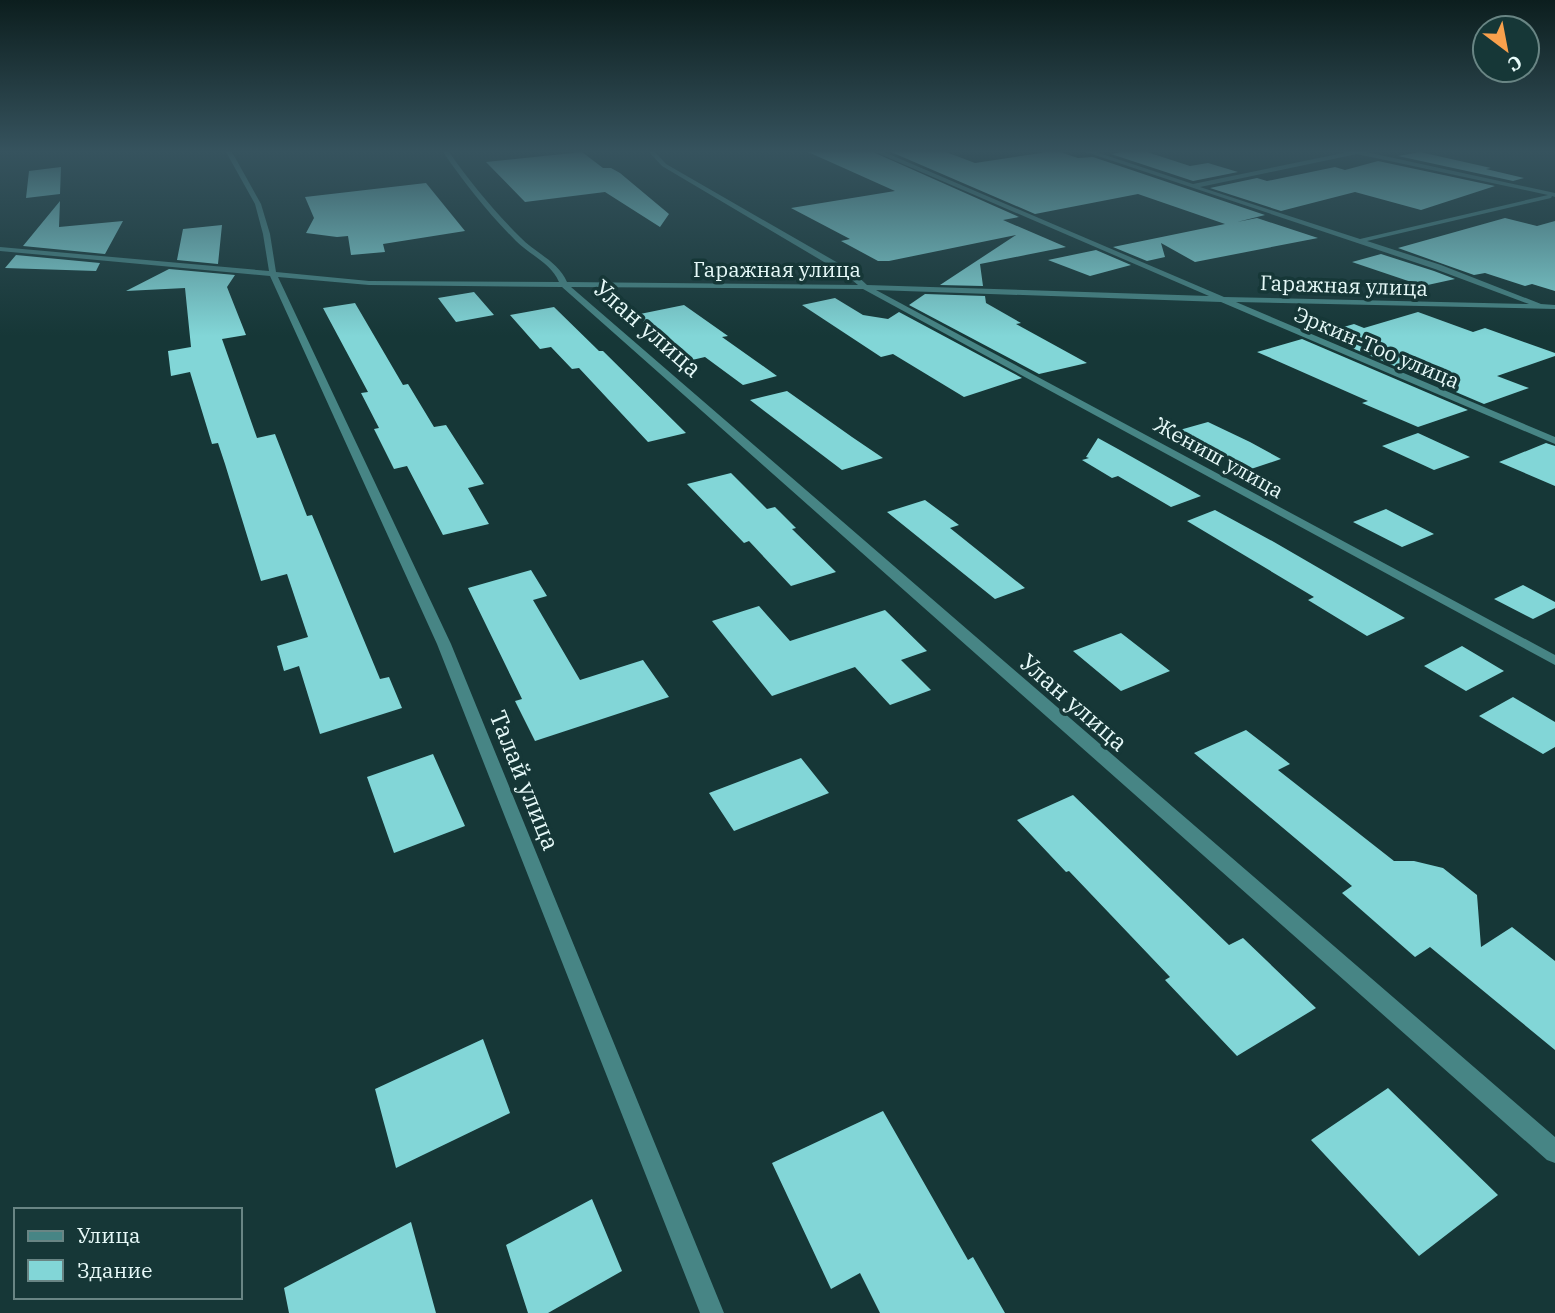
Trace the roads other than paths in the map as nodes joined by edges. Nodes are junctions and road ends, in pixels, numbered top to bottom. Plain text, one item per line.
1 (260, 213) edge
2 (496, 213) edge
3 (747, 213) edge
4 (1023, 213) edge
5 (1275, 213) edge
6 (1477, 213) edge
7 (1359, 241) junction
8 (0, 249) edge
9 (273, 275) junction
10 (564, 285) junction
11 (865, 287) junction
12 (1217, 299) junction
13 (1552, 308) edge
14 (1555, 441) edge
15 (1555, 661) edge
16 (1555, 1152) edge
17 (712, 1313) edge

1 - 9 street, Талай улица
2 - 10 street, Улан улица
3 - 11 street, Жениш улица
4 - 12 street, Эркин-Тоо улица
5 - 7 street
6 - 7 street
7 - 13 street
8 - 9 street, Гаражная улица
9 - 10 street, Гаражная улица
9 - 17 street, Талай улица
10 - 11 street, Гаражная улица
10 - 16 street, Улан улица
11 - 12 street, Гаражная улица
11 - 15 street, Жениш улица
12 - 13 street, Гаражная улица
12 - 14 street, Эркин-Тоо улица

